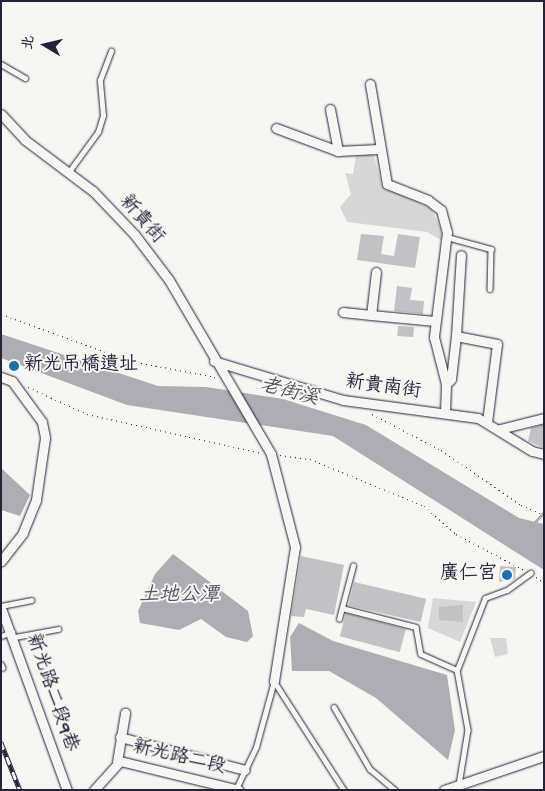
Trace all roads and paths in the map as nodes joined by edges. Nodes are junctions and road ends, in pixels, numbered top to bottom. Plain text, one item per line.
1 (111, 51) dead end
2 (1, 64) edge
3 (25, 78) dead end
4 (370, 84) dead end
5 (330, 109) dead end
6 (1, 114) edge
7 (276, 128) dead end
8 (378, 149) junction
9 (338, 151) junction
10 (68, 173) junction
11 (446, 237) junction
12 (461, 255) dead end
13 (376, 272) dead end
14 (490, 289) dead end
15 (343, 312) dead end
16 (1, 314) edge
17 (371, 315) junction
18 (435, 320) junction
19 (456, 336) junction
20 (214, 361) junction
21 (1, 377) edge
22 (218, 377) junction
23 (446, 384) junction
24 (445, 412) junction
25 (370, 413) dead end
26 (544, 418) edge
27 (487, 422) junction
28 (500, 429) junction
29 (544, 454) edge
30 (544, 515) edge
31 (1, 561) edge
32 (353, 566) dead end
33 (530, 573) joint
34 (544, 582) edge
35 (31, 600) dead end
36 (1, 607) edge
37 (342, 608) junction
38 (339, 619) dead end
39 (58, 629) dead end
40 (13, 635) junction
41 (1, 636) edge
42 (457, 670) junction
43 (274, 681) junction
44 (334, 707) dead end
45 (125, 713) dead end
46 (120, 737) junction
47 (544, 756) edge
48 (117, 762) junction
49 (245, 770) junction
50 (459, 787) edge
51 (238, 789) edge
52 (67, 790) edge
53 (94, 790) edge
54 (344, 790) edge
55 (395, 790) edge
56 (444, 790) edge

1 - 10 lane
2 - 3 lane
4 - 8 street
5 - 9 street
6 - 10 street, 新貴街
7 - 9 street
8 - 9 street
8 - 11 street
10 - 20 street, 新貴街
11 - 14 lane
11 - 18 street
12 - 19 street
13 - 17 street
15 - 17 street
16 - 22 path
17 - 18 street
18 - 23 street
19 - 23 street
19 - 27 street
20 - 22 street, 新貴街
20 - 24 street, 新貴南街
21 - 31 street
22 - 43 street, 新貴街
23 - 24 street
24 - 27 street, 新貴南街
25 - 30 path
26 - 28 street
27 - 28 street, 新貴南街
28 - 29 street, 新貴南街
32 - 37 lane
33 - 34 path
33 - 42 lane
35 - 36 lane
36 - 40 street, 新光路二段9巷
37 - 38 lane
37 - 42 lane
39 - 40 lane
40 - 41 lane
40 - 52 street, 新光路二段9巷
42 - 50 lane
43 - 49 lane
43 - 54 lane
44 - 55 lane
45 - 46 street
46 - 48 street
46 - 49 street
47 - 50 street
48 - 51 street, 新光路二段
48 - 53 street, 新光路二段
49 - 51 lane
50 - 56 street

